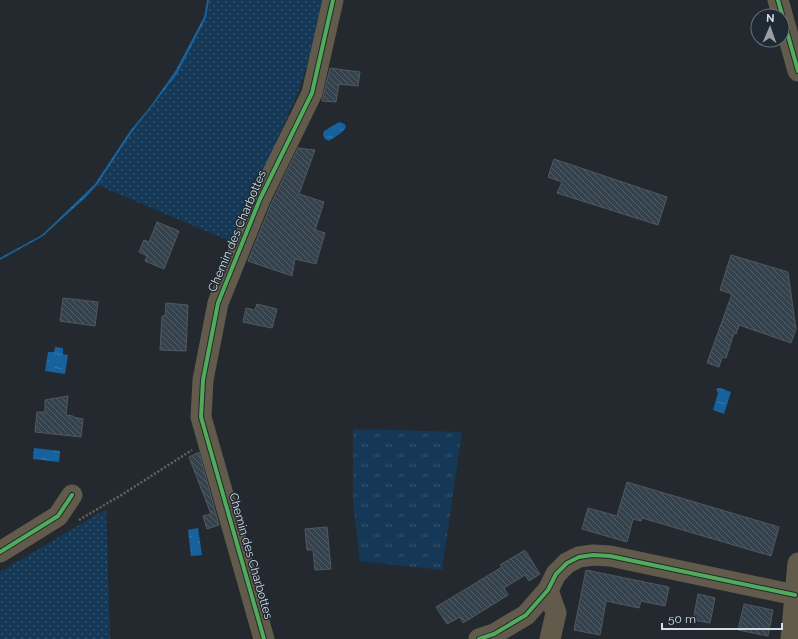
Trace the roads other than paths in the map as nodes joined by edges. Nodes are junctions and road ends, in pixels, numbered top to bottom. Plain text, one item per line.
1 (333, 0) edge
2 (778, 0) edge
3 (798, 71) edge
4 (72, 495) dead end
5 (0, 552) edge
6 (798, 563) edge
7 (548, 590) junction
8 (795, 595) junction
9 (264, 639) edge
10 (480, 639) edge
11 (550, 639) edge
12 (791, 639) edge

1 - 9 street, Chemin des Charbottes
2 - 3 street
4 - 5 street
6 - 8 street
7 - 8 street
7 - 10 street
7 - 11 street
8 - 12 street

